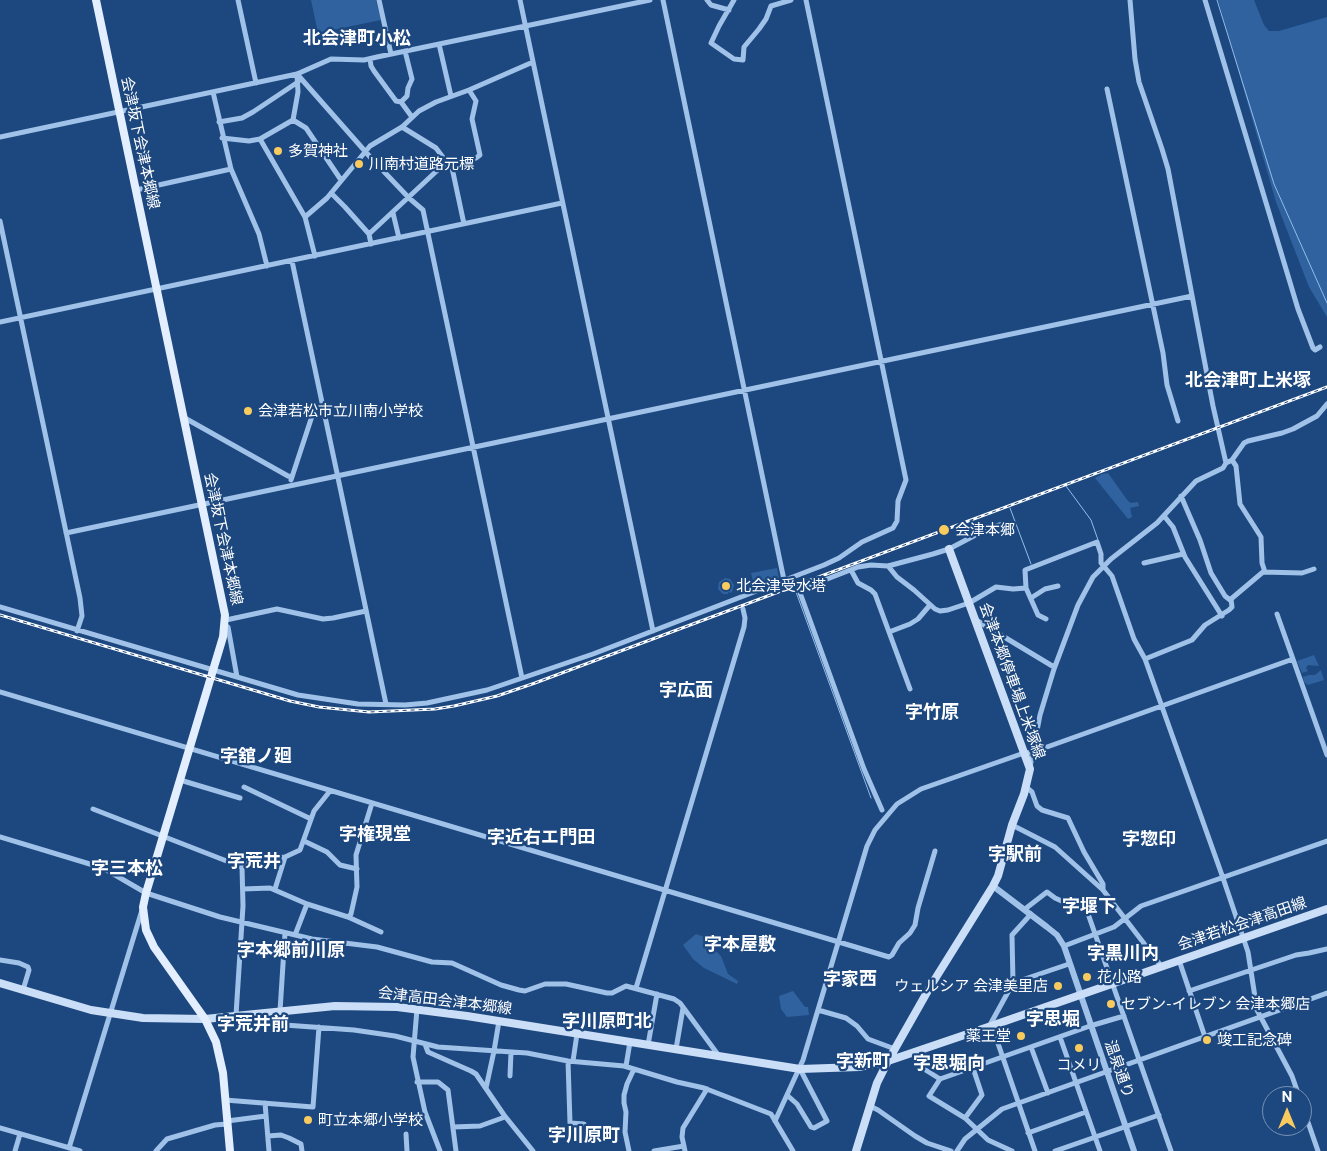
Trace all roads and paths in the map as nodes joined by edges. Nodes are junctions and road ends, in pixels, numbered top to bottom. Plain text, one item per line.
1 (96, 0) edge
2 (238, 0) edge
3 (379, 0) edge
4 (520, 0) edge
5 (650, 0) edge
6 (663, 0) edge
7 (707, 0) edge
8 (734, 0) edge
9 (791, 0) edge
10 (806, 0) edge
11 (1130, 0) edge
12 (1205, 0) edge
13 (728, 10) junction
14 (525, 26) junction
15 (439, 44) junction
16 (405, 52) junction
17 (391, 54) junction
18 (370, 58) junction
19 (533, 62) junction
20 (297, 74) junction
21 (298, 82) junction
22 (256, 83) junction
23 (1107, 89) dead end
24 (469, 90) junction
25 (213, 92) junction
26 (451, 96) junction
27 (401, 102) junction
28 (119, 111) junction
29 (412, 117) junction
30 (293, 120) junction
31 (219, 122) junction
32 (402, 127) junction
33 (0, 137) edge
34 (222, 138) junction
35 (260, 139) junction
36 (365, 152) junction
37 (450, 164) junction
38 (230, 169) junction
39 (342, 180) junction
40 (136, 190) junction
41 (331, 193) junction
42 (409, 198) junction
43 (562, 204) junction
44 (393, 213) junction
45 (305, 217) junction
46 (0, 220) edge
47 (464, 224) junction
48 (428, 232) junction
49 (369, 234) junction
50 (398, 238) junction
51 (371, 244) junction
52 (315, 256) junction
53 (292, 261) junction
54 (267, 266) junction
55 (156, 289) junction
56 (1192, 296) junction
57 (1153, 304) junction
58 (21, 318) junction
59 (0, 322) edge
60 (1320, 347) dead end
61 (881, 362) junction
62 (745, 390) junction
63 (1327, 404) edge
64 (323, 405) junction
65 (183, 417) junction
66 (608, 419) junction
67 (1178, 421) dead end
68 (473, 447) junction
69 (1229, 462) junction
70 (338, 476) junction
71 (292, 477) junction
72 (289, 486) junction
73 (1181, 496) junction
74 (202, 504) junction
75 (1164, 516) junction
76 (1003, 524) dead end
77 (66, 533) junction
78 (948, 549) junction
79 (1183, 554) junction
80 (1144, 564) dead end
81 (888, 566) junction
82 (1103, 566) junction
83 (1314, 569) dead end
84 (851, 570) junction
85 (1265, 572) junction
86 (784, 580) junction
87 (1058, 586) dead end
88 (1026, 588) junction
89 (1031, 598) junction
90 (1230, 600) junction
91 (969, 603) junction
92 (930, 605) junction
93 (0, 607) edge
94 (743, 609) dead end
95 (366, 611) junction
96 (1277, 614) dead end
97 (1222, 616) junction
98 (1046, 619) dead end
99 (975, 620) junction
100 (226, 622) junction
101 (77, 631) junction
102 (653, 631) junction
103 (889, 632) junction
104 (1145, 659) junction
105 (1293, 660) junction
106 (1054, 667) junction
107 (213, 670) junction
108 (237, 677) junction
109 (522, 678) junction
110 (910, 689) dead end
111 (0, 692) edge
112 (386, 704) junction
113 (1162, 706) junction
114 (189, 749) junction
115 (1033, 752) junction
116 (1024, 753) junction
117 (1327, 755) edge
118 (1030, 769) junction
119 (180, 780) junction
120 (244, 787) dead end
121 (1026, 787) junction
122 (330, 790) junction
123 (240, 798) dead end
124 (372, 803) junction
125 (94, 809) dead end
126 (882, 810) dead end
127 (311, 819) junction
128 (1012, 825) junction
129 (0, 837) edge
130 (163, 837) junction
131 (304, 840) junction
132 (1327, 841) edge
133 (935, 851) dead end
134 (285, 856) junction
135 (242, 868) junction
136 (357, 869) junction
137 (1223, 878) junction
138 (993, 886) junction
139 (243, 888) junction
140 (275, 889) junction
141 (665, 890) junction
142 (1103, 890) junction
143 (146, 894) junction
144 (307, 904) junction
145 (143, 907) junction
146 (1025, 909) junction
147 (1327, 909) edge
148 (1031, 914) junction
149 (348, 917) junction
150 (1125, 918) junction
151 (242, 922) junction
152 (381, 932) dead end
153 (285, 933) junction
154 (295, 935) junction
155 (1095, 935) junction
156 (1243, 938) junction
157 (839, 942) junction
158 (1064, 946) junction
159 (1327, 949) edge
160 (0, 960) edge
161 (1179, 960) junction
162 (1070, 964) junction
163 (1162, 967) junction
164 (1251, 969) junction
165 (0, 983) edge
166 (1013, 983) junction
167 (1112, 984) junction
168 (636, 988) junction
169 (23, 990) junction
170 (1189, 991) junction
171 (1327, 993) edge
172 (657, 994) junction
173 (1080, 995) junction
174 (684, 1008) junction
175 (417, 1009) junction
176 (818, 1010) junction
177 (280, 1011) junction
178 (111, 1014) junction
179 (237, 1015) junction
180 (1124, 1016) junction
181 (1260, 1017) junction
182 (206, 1019) junction
183 (499, 1021) junction
184 (992, 1026) junction
185 (1090, 1026) junction
186 (319, 1027) junction
187 (577, 1034) junction
188 (1060, 1037) junction
189 (1205, 1037) junction
190 (413, 1042) junction
191 (630, 1042) junction
192 (425, 1044) junction
193 (648, 1045) junction
194 (1031, 1048) junction
195 (676, 1049) junction
196 (895, 1049) junction
197 (494, 1051) junction
198 (511, 1052) junction
199 (918, 1052) junction
200 (720, 1056) junction
201 (1002, 1058) junction
202 (1140, 1060) junction
203 (571, 1061) junction
204 (888, 1061) junction
205 (626, 1066) junction
206 (800, 1068) junction
207 (973, 1068) junction
208 (634, 1070) junction
209 (1106, 1072) junction
210 (510, 1076) dead end
211 (940, 1079) junction
212 (418, 1082) junction
213 (1076, 1083) junction
214 (1296, 1086) edge
215 (486, 1088) junction
216 (707, 1089) junction
217 (1048, 1093) junction
218 (788, 1096) junction
219 (226, 1100) junction
220 (265, 1103) junction
221 (1018, 1103) junction
222 (870, 1106) junction
223 (1086, 1112) junction
224 (1159, 1115) junction
225 (266, 1116) junction
226 (505, 1116) junction
227 (965, 1118) junction
228 (775, 1121) junction
229 (227, 1123) junction
230 (584, 1124) dead end
231 (453, 1126) junction
232 (1125, 1127) junction
233 (0, 1128) edge
234 (978, 1130) junction
235 (1028, 1133) junction
236 (20, 1134) junction
237 (406, 1134) dead end
238 (1312, 1134) edge
239 (268, 1136) junction
240 (1095, 1137) junction
241 (69, 1148) junction
242 (685, 1148) edge
243 (16, 1151) edge
244 (80, 1151) edge
245 (156, 1151) edge
246 (230, 1151) edge
247 (269, 1151) edge
248 (302, 1151) edge
249 (407, 1151) edge
250 (440, 1151) edge
251 (456, 1151) edge
252 (533, 1151) edge
253 (629, 1151) edge
254 (654, 1151) edge
255 (793, 1151) edge
256 (856, 1151) edge
257 (951, 1151) edge
258 (957, 1151) edge
259 (1012, 1151) edge
260 (1034, 1151) edge
261 (1056, 1151) edge
262 (1100, 1151) edge
263 (1134, 1151) edge
264 (1171, 1151) edge
265 (1318, 1151) edge

1 - 28 main road, 会津坂下会津本郷線
2 - 22 street
3 - 17 street
4 - 14 street
5 - 14 street
6 - 62 street
7 - 13 street
8 - 13 street
9 - 13 street
10 - 61 street
11 - 56 street
12 - 60 street
14 - 15 street
14 - 19 street
15 - 16 street
15 - 26 street
16 - 17 street
16 - 27 street
17 - 18 street
18 - 20 street
18 - 27 street
19 - 24 street
19 - 43 street
20 - 21 street
20 - 22 street
20 - 36 street
21 - 30 street
21 - 31 street
22 - 25 street
23 - 57 street
24 - 26 street
24 - 37 street
25 - 28 street
25 - 31 street
26 - 29 street
27 - 29 street
28 - 33 street
28 - 40 main road, 会津坂下会津本郷線
29 - 32 street
30 - 35 street
30 - 39 street
31 - 34 street
32 - 36 street
32 - 37 street
34 - 35 street
34 - 38 street
35 - 45 street
36 - 39 street
36 - 42 street
37 - 42 street
37 - 47 street
38 - 40 street
38 - 54 street
39 - 41 street
40 - 55 main road, 会津坂下会津本郷線
41 - 45 street
41 - 49 street
42 - 44 street
42 - 48 street
43 - 47 street
43 - 66 street
44 - 49 street
44 - 50 street
45 - 52 street
46 - 58 street
47 - 48 street
48 - 50 street
48 - 68 street
49 - 51 street
50 - 51 street
51 - 52 street
52 - 53 street
53 - 54 street
53 - 64 street
54 - 55 street
55 - 58 street
55 - 65 main road, 会津坂下会津本郷線
56 - 57 street
56 - 69 street
57 - 61 street
57 - 67 street
58 - 59 street
58 - 77 street
61 - 62 street
61 - 86 street
62 - 66 street
62 - 86 street
63 - 69 street
64 - 70 street
64 - 71 street
65 - 71 street
65 - 74 main road, 会津坂下会津本郷線
66 - 68 street
66 - 102 street
68 - 70 street
68 - 109 street
69 - 73 street
69 - 85 street
70 - 72 street
70 - 95 street
71 - 72 street
72 - 74 street
73 - 75 street
73 - 90 street
74 - 77 street
74 - 100 main road, 会津坂下会津本郷線
75 - 79 street
75 - 82 street
76 - 78 street
77 - 101 street
78 - 81 street
78 - 91 main road, 会津本郷停車場上米塚線
79 - 80 street
79 - 97 street
81 - 84 street
81 - 92 street
82 - 88 street
82 - 104 street
82 - 106 street
83 - 85 street
84 - 103 street
84 - 126 street
85 - 90 street
86 - 102 street
87 - 89 street
88 - 89 street
88 - 91 street
89 - 98 street
90 - 97 street
91 - 92 street
91 - 99 main road, 会津本郷停車場上米塚線
92 - 103 street
93 - 101 street
94 - 141 street
95 - 100 street
95 - 112 street
96 - 105 street
97 - 104 street
99 - 106 street
99 - 116 main road, 会津本郷停車場上米塚線
100 - 107 main road, 会津坂下会津本郷線
100 - 108 street
101 - 107 street
102 - 109 street
103 - 110 street
104 - 113 street
105 - 113 street
105 - 117 street
106 - 115 street
107 - 108 street
107 - 114 main road, 会津坂下会津本郷線
108 - 112 street
109 - 112 street
111 - 114 street
113 - 115 street
113 - 137 street
114 - 119 main road, 会津坂下会津本郷線
114 - 122 street
115 - 116 street
115 - 118 street
116 - 118 main road, 会津本郷停車場上米塚線
116 - 157 street
118 - 121 main road, 会津本郷停車場上米塚線
119 - 123 street
119 - 130 main road, 会津坂下会津本郷線
120 - 127 street
121 - 128 main road, 会津本郷停車場上米塚線
121 - 142 street
122 - 124 street
122 - 127 street
124 - 136 street
124 - 141 street
125 - 130 street
127 - 131 street
128 - 138 main road, 会津本郷停車場上米塚線
128 - 142 street
129 - 143 street
130 - 135 street
130 - 143 main road, 会津坂下会津本郷線
131 - 134 street
131 - 136 street
132 - 137 street
133 - 157 street
134 - 135 street
134 - 140 street
135 - 139 street
136 - 149 street
137 - 150 street
137 - 156 street
138 - 146 street
138 - 196 main road, 会津本郷停車場上米塚線
139 - 140 street
139 - 151 street
140 - 144 street
141 - 157 street
141 - 168 street
142 - 150 street
143 - 145 main road, 会津坂下会津本郷線
143 - 151 street
144 - 149 street
144 - 154 street
145 - 178 street
145 - 182 main road, 会津坂下会津本郷線
146 - 148 street
146 - 155 street
147 - 156 main road, 会津若松会津高田線
148 - 158 street
148 - 166 street
149 - 152 street
150 - 155 street
150 - 163 street
151 - 153 street
151 - 179 street
153 - 154 street
153 - 177 street
154 - 168 street
155 - 158 street
155 - 167 street
156 - 161 main road, 会津若松会津高田線
156 - 164 street
157 - 176 street
158 - 162 street, 温泉通り
159 - 164 street
160 - 169 street
161 - 163 main road, 会津若松会津高田線
161 - 170 street
162 - 166 street
162 - 173 street, 温泉通り
163 - 167 main road, 会津若松会津高田線
164 - 170 street
164 - 181 street
165 - 169 main road, 会津高田会津本郷線
166 - 184 street
167 - 173 main road, 会津若松会津高田線
167 - 180 street
168 - 172 street
169 - 178 main road, 会津高田会津本郷線
170 - 189 street
171 - 181 street
172 - 174 street
172 - 193 street
173 - 184 main road, 会津若松会津高田線
173 - 185 street, 温泉通り
174 - 195 street
174 - 200 street
175 - 177 main road, 会津高田会津本郷線
175 - 183 main road, 会津高田会津本郷線
175 - 190 street
176 - 196 street
176 - 206 street
177 - 179 main road, 会津高田会津本郷線
178 - 182 main road, 会津高田会津本郷線
178 - 241 street
179 - 182 main road, 会津高田会津本郷線
179 - 186 street
180 - 185 street
180 - 202 street
181 - 189 street
181 - 214 street
182 - 219 main road, 会津坂下会津本郷線
183 - 187 main road, 会津高田会津本郷線
183 - 197 street
184 - 199 main road, 会津若松会津高田線
184 - 201 street
185 - 188 street
185 - 209 street, 温泉通り
186 - 190 street
186 - 220 street
187 - 191 main road, 会津高田会津本郷線
187 - 203 street
188 - 194 street
188 - 213 street
189 - 202 street
190 - 192 street
190 - 212 street
191 - 193 main road, 会津高田会津本郷線
191 - 205 street
192 - 197 street
192 - 215 street
193 - 195 main road, 会津高田会津本郷線
194 - 201 street
194 - 217 street
195 - 200 main road, 会津高田会津本郷線
196 - 204 main road, 会津本郷停車場上米塚線
197 - 198 street
197 - 215 street
198 - 203 street
198 - 210 street
199 - 204 main road, 会津若松会津高田線
199 - 211 street
200 - 206 main road, 会津高田会津本郷線
201 - 207 street
201 - 221 street
202 - 209 street
202 - 224 street
203 - 205 street
203 - 230 street
204 - 206 main road, 会津高田会津本郷線
204 - 222 main road
205 - 208 street
206 - 218 street
206 - 218 street
207 - 211 street
207 - 227 street
208 - 216 street
208 - 253 street
209 - 213 street
209 - 232 street, 温泉通り
211 - 227 street
212 - 231 street
212 - 250 street
213 - 217 street
213 - 223 street
215 - 226 street
216 - 228 street
216 - 242 street
217 - 221 street
218 - 228 street
219 - 220 street
219 - 229 main road, 会津坂下会津本郷線
220 - 225 street
221 - 234 street
221 - 235 street
222 - 256 main road
222 - 257 street
223 - 235 street
223 - 240 street
224 - 232 street
224 - 264 street
225 - 229 street
225 - 239 street
226 - 231 street
226 - 252 street
227 - 234 street
228 - 255 street
229 - 245 street
229 - 246 main road, 会津坂下会津本郷線
231 - 251 street
232 - 240 street
232 - 263 street, 温泉通り
233 - 236 street
234 - 258 street
234 - 259 street
235 - 260 street
236 - 241 street
236 - 243 street
237 - 249 street
238 - 265 street
239 - 247 street
239 - 248 street
240 - 261 street
240 - 262 street
241 - 244 street
242 - 254 street

